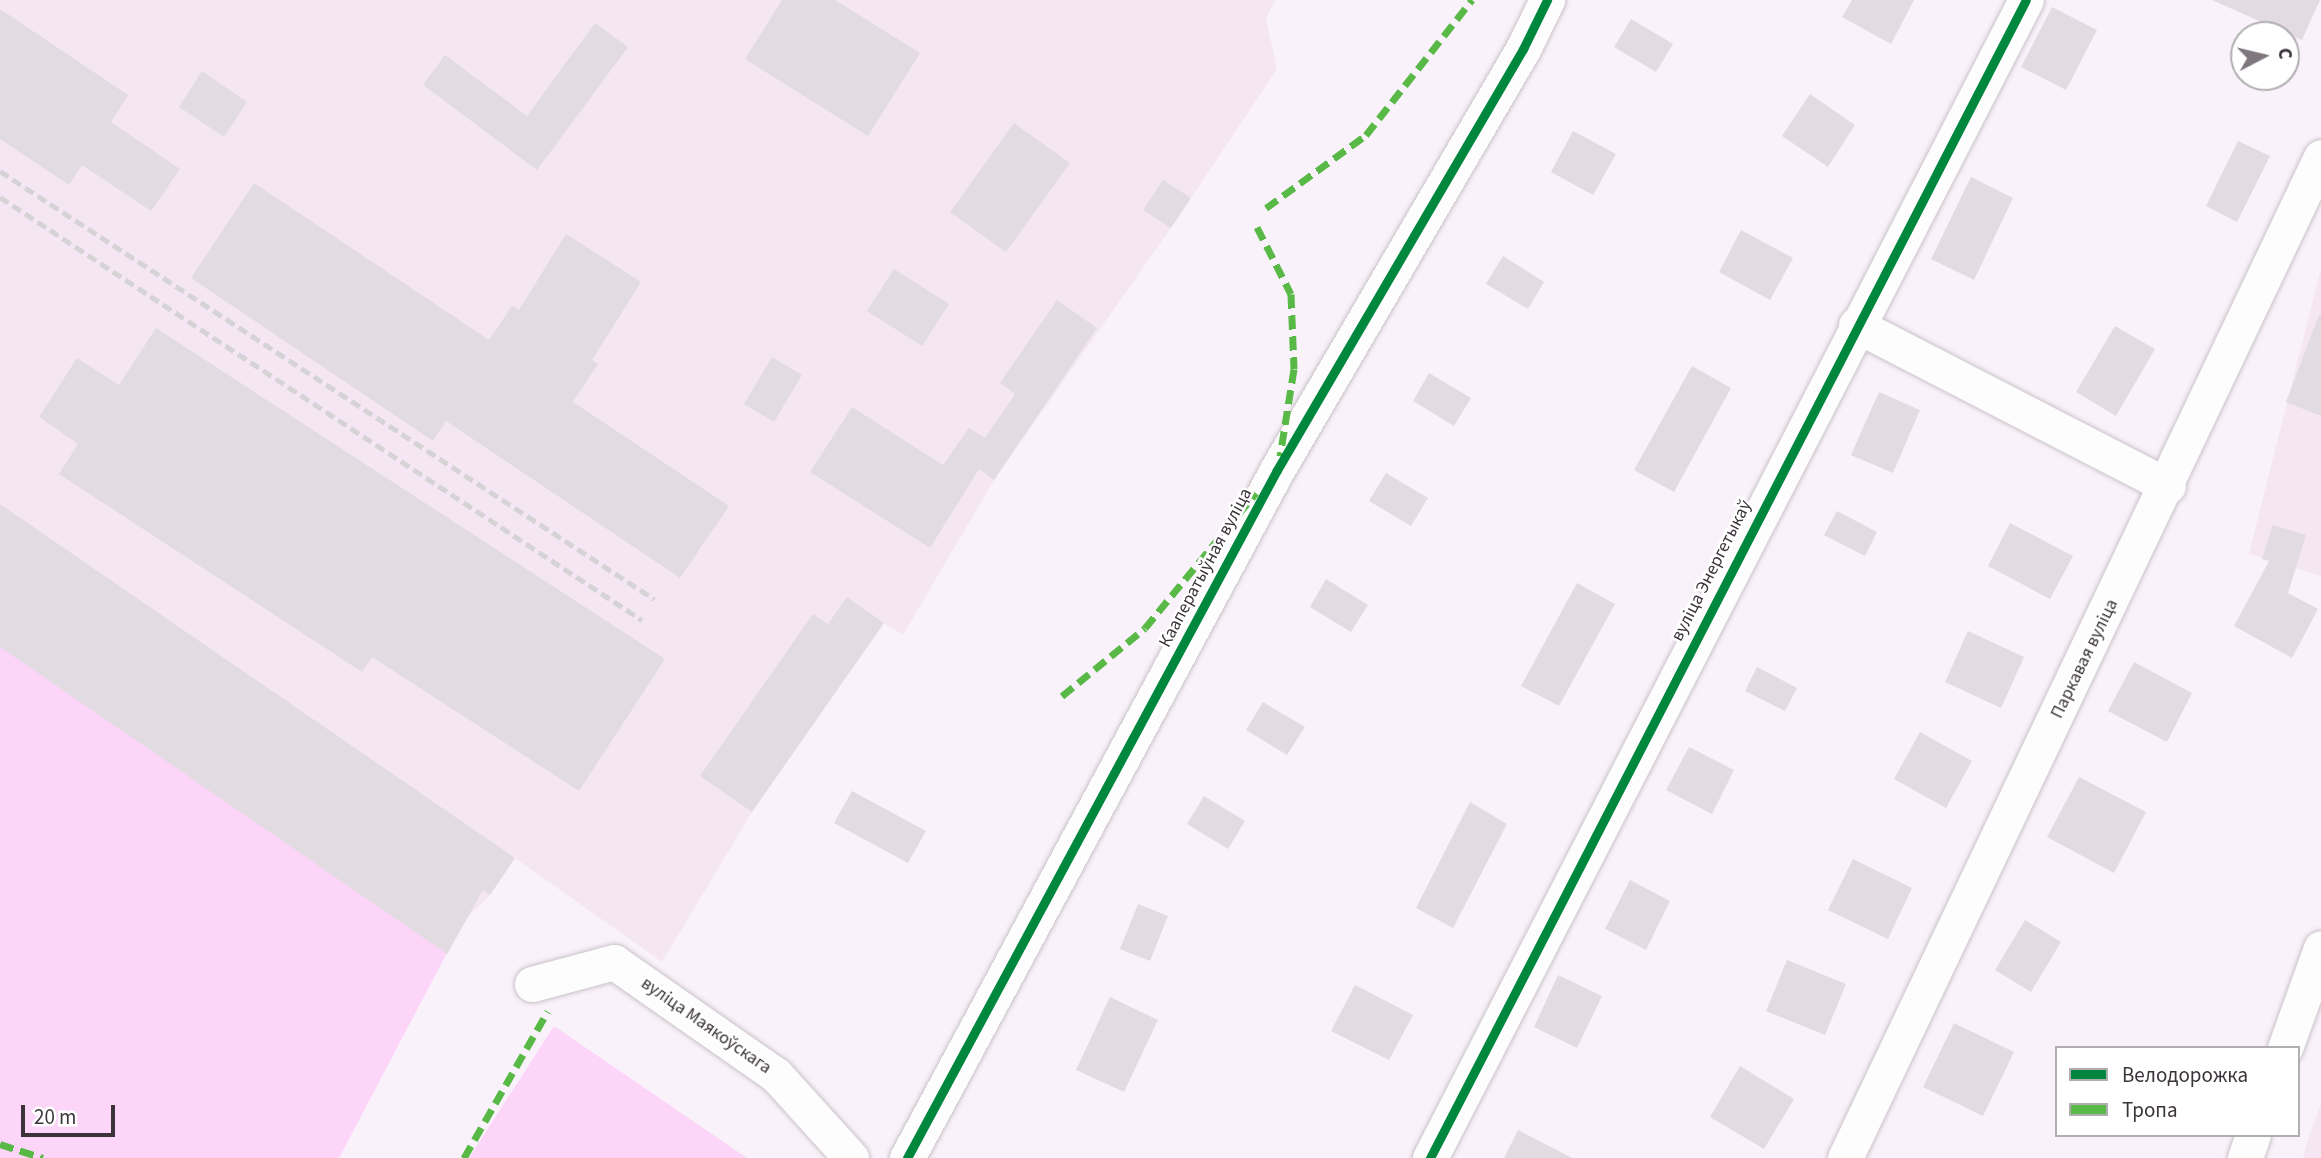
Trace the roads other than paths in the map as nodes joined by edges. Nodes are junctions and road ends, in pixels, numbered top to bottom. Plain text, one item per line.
1 (1546, 0) edge
2 (2026, 0) edge
3 (2321, 157) edge
4 (1856, 325) junction
5 (2168, 486) junction
6 (2321, 948) edge
7 (532, 984) dead end
8 (2286, 1046) edge
9 (2252, 1137) edge
10 (851, 1158) edge
11 (907, 1158) edge
12 (1430, 1158) edge
13 (1845, 1158) edge
14 (2245, 1158) edge

1 - 11 street, Кааператыўная вуліца
2 - 4 street, вуліца Энергетыкаў
3 - 5 street, Паркавая вуліца
4 - 5 street
4 - 12 street, вуліца Энергетыкаў
5 - 13 street, Паркавая вуліца
6 - 8 street
7 - 10 street, вуліца Маякоўскага
9 - 14 street

